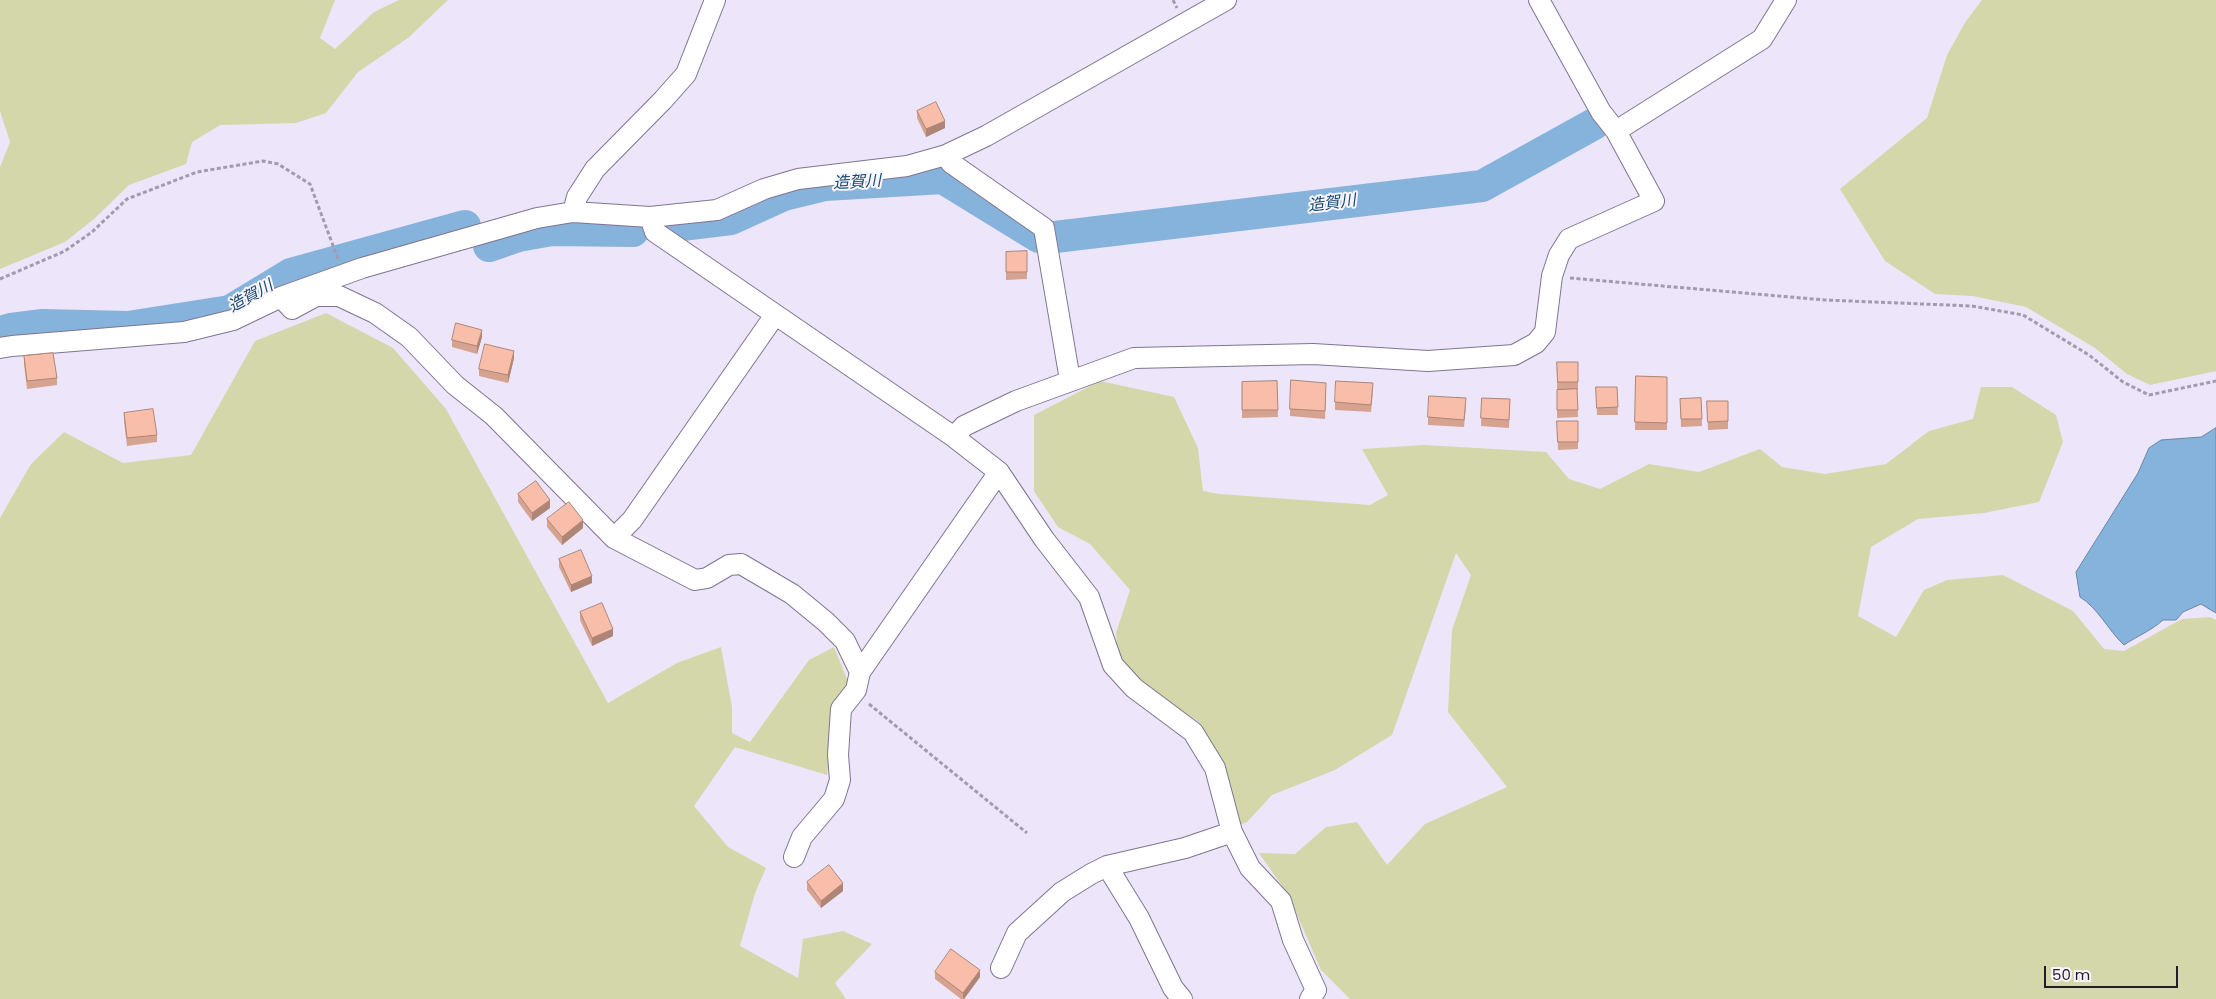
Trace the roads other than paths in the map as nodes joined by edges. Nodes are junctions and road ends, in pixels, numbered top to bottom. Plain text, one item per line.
1 (715, 0) edge
2 (1226, 0) edge
3 (1539, 0) edge
4 (1786, 0) edge
5 (1616, 132) junction
6 (946, 155) junction
7 (573, 212) junction
8 (650, 217) junction
9 (281, 297) junction
10 (775, 315) junction
11 (0, 348) edge
12 (1070, 380) junction
13 (954, 437) junction
14 (999, 472) junction
15 (614, 538) junction
16 (858, 681) junction
17 (1232, 832) junction
18 (794, 857) dead end
19 (1108, 866) junction
20 (1001, 968) dead end
21 (1182, 999) edge
22 (1310, 999) edge

1 - 7 street
2 - 6 street
3 - 5 street
4 - 5 street
5 - 12 street
6 - 8 street
6 - 12 street
7 - 8 street
7 - 9 street
8 - 10 street
9 - 11 street
9 - 15 street
10 - 13 street
10 - 15 street
12 - 13 street
13 - 14 street
14 - 16 street
14 - 17 street
15 - 16 street
16 - 18 street
17 - 19 street
17 - 22 street
19 - 20 street
19 - 21 street

